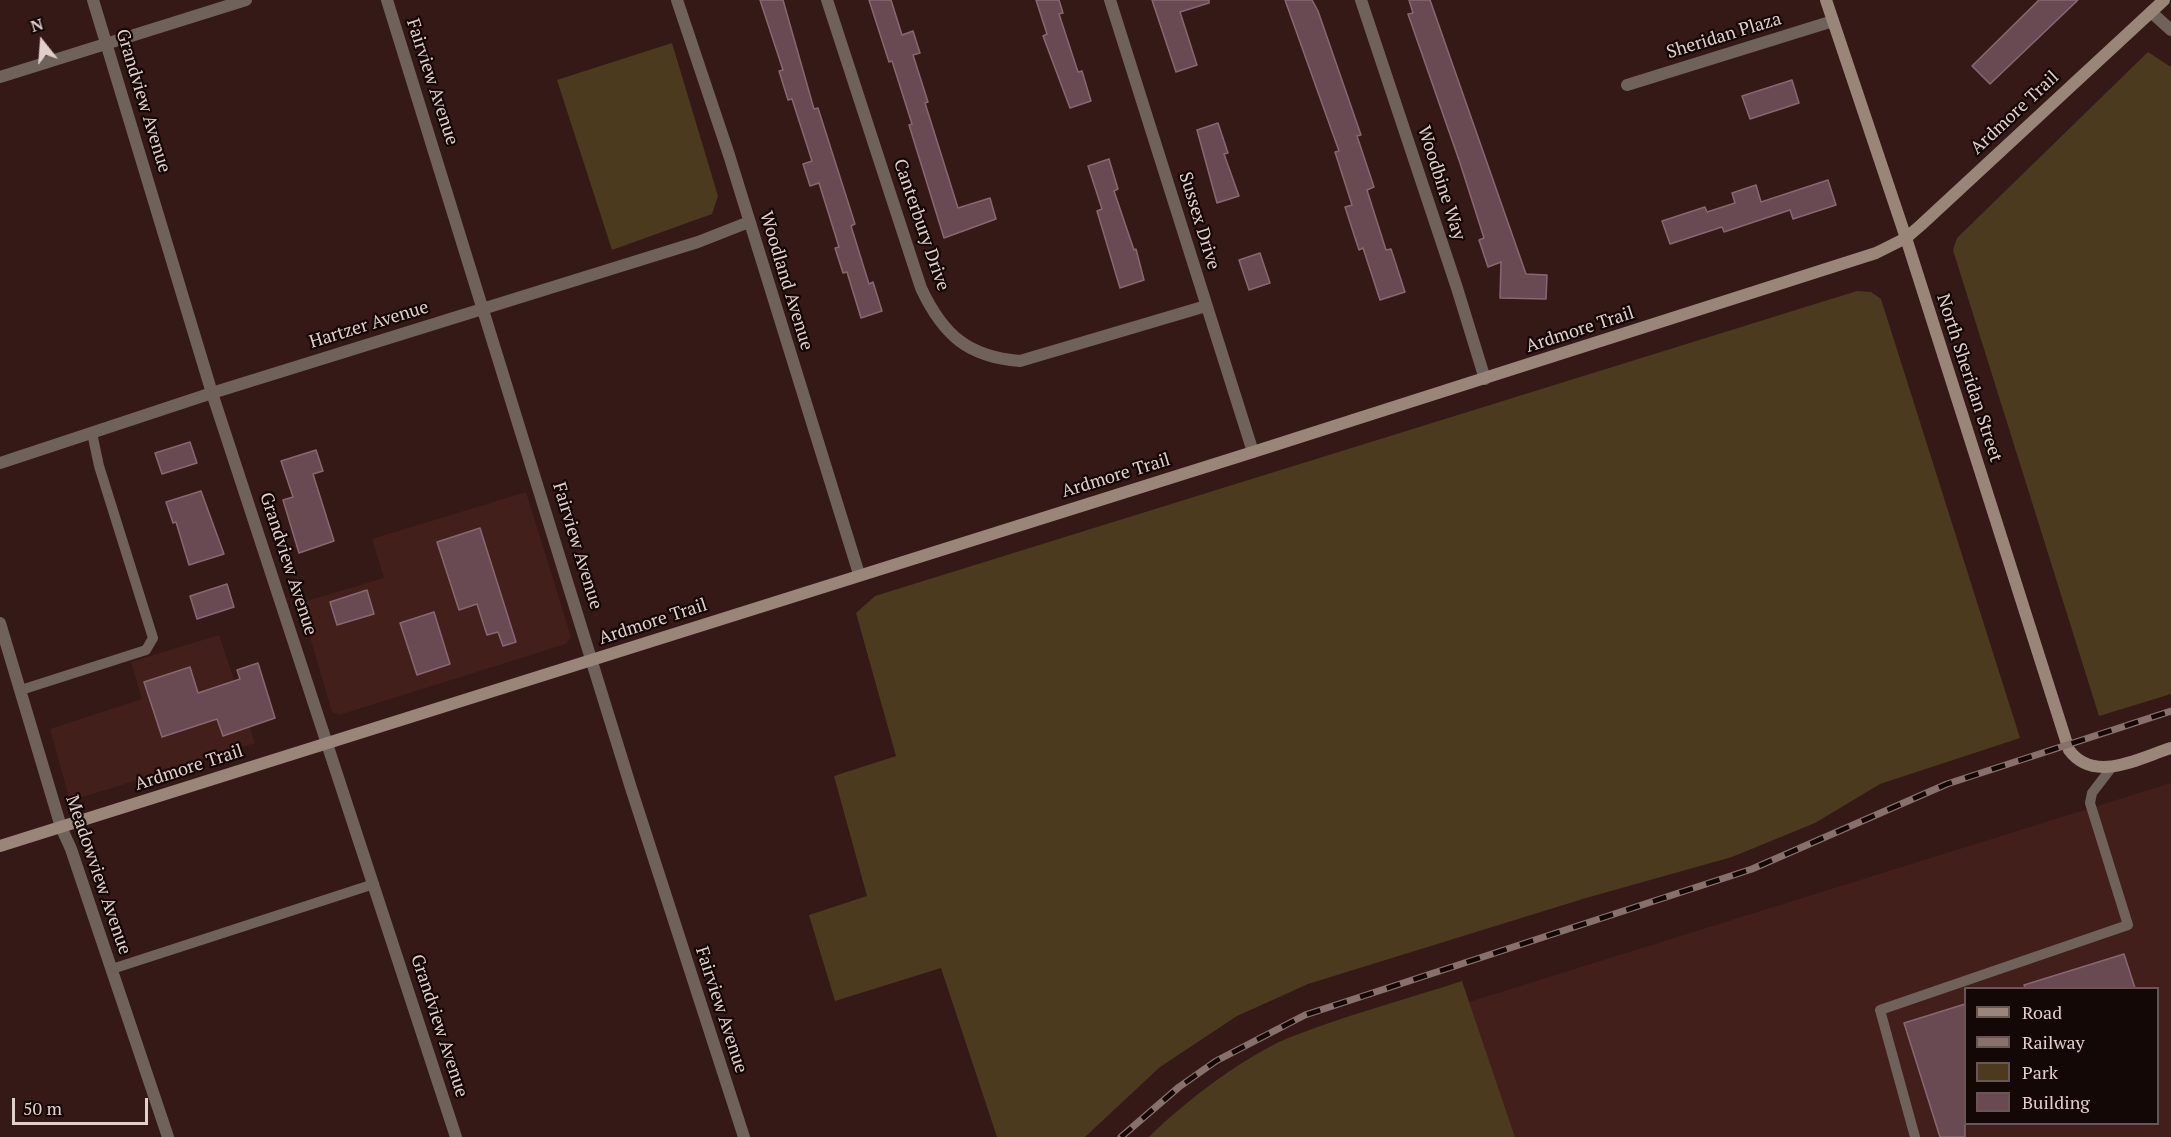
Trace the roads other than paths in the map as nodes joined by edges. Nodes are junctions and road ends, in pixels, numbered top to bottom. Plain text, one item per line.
1 (93, 0) edge
2 (246, 0) edge
3 (387, 0) edge
4 (677, 0) edge
5 (827, 0) edge
6 (1110, 0) edge
7 (1361, 0) edge
8 (1826, 0) edge
9 (2164, 0) edge
10 (2151, 12) junction
11 (1833, 21) junction
12 (2171, 30) edge
13 (106, 43) junction
14 (0, 77) edge
15 (1627, 85) dead end
16 (749, 222) junction
17 (1906, 238) junction
18 (1206, 306) junction
19 (484, 308) junction
20 (1485, 379) junction
21 (212, 393) junction
22 (92, 433) junction
23 (1252, 453) junction
24 (0, 463) edge
25 (859, 574) junction
26 (0, 622) edge
27 (592, 661) junction
28 (21, 690) junction
29 (328, 743) junction
30 (2171, 748) edge
31 (2112, 767) junction
32 (61, 827) junction
33 (0, 846) edge
34 (374, 884) junction
35 (112, 969) junction
36 (168, 1137) edge
37 (456, 1137) edge
38 (744, 1137) edge
39 (1915, 1137) edge

1 - 13 street, Grandview Avenue
2 - 13 street
3 - 19 street, Fairview Avenue
4 - 16 street, Woodland Avenue
5 - 18 street, Canterbury Drive
6 - 18 street, Sussex Drive
7 - 20 street, Woodbine Way
8 - 11 street, North Sheridan Street
9 - 10 street, Ardmore Trail
10 - 12 street
10 - 17 street, Ardmore Trail
11 - 15 street, Sheridan Plaza
11 - 17 street, North Sheridan Street
13 - 14 street
13 - 21 street, Grandview Avenue
16 - 19 street, Hartzer Avenue
16 - 25 street, Woodland Avenue
17 - 20 street, Ardmore Trail
17 - 31 street, North Sheridan Street
18 - 23 street, Sussex Drive
19 - 21 street, Hartzer Avenue
19 - 27 street, Fairview Avenue
20 - 23 street, Ardmore Trail
21 - 22 street, Hartzer Avenue
21 - 29 street, Grandview Avenue
22 - 24 street, Hartzer Avenue
22 - 28 lane
23 - 25 street, Ardmore Trail
25 - 27 street, Ardmore Trail
26 - 28 street, Meadowview Avenue
27 - 29 street, Ardmore Trail
27 - 38 street, Fairview Avenue
28 - 32 street, Meadowview Avenue
29 - 32 street, Ardmore Trail
29 - 34 street, Grandview Avenue
30 - 31 street
31 - 39 lane
32 - 33 street, Ardmore Trail
32 - 35 street, Meadowview Avenue
34 - 35 lane
34 - 37 street, Grandview Avenue
35 - 36 street, Meadowview Avenue

